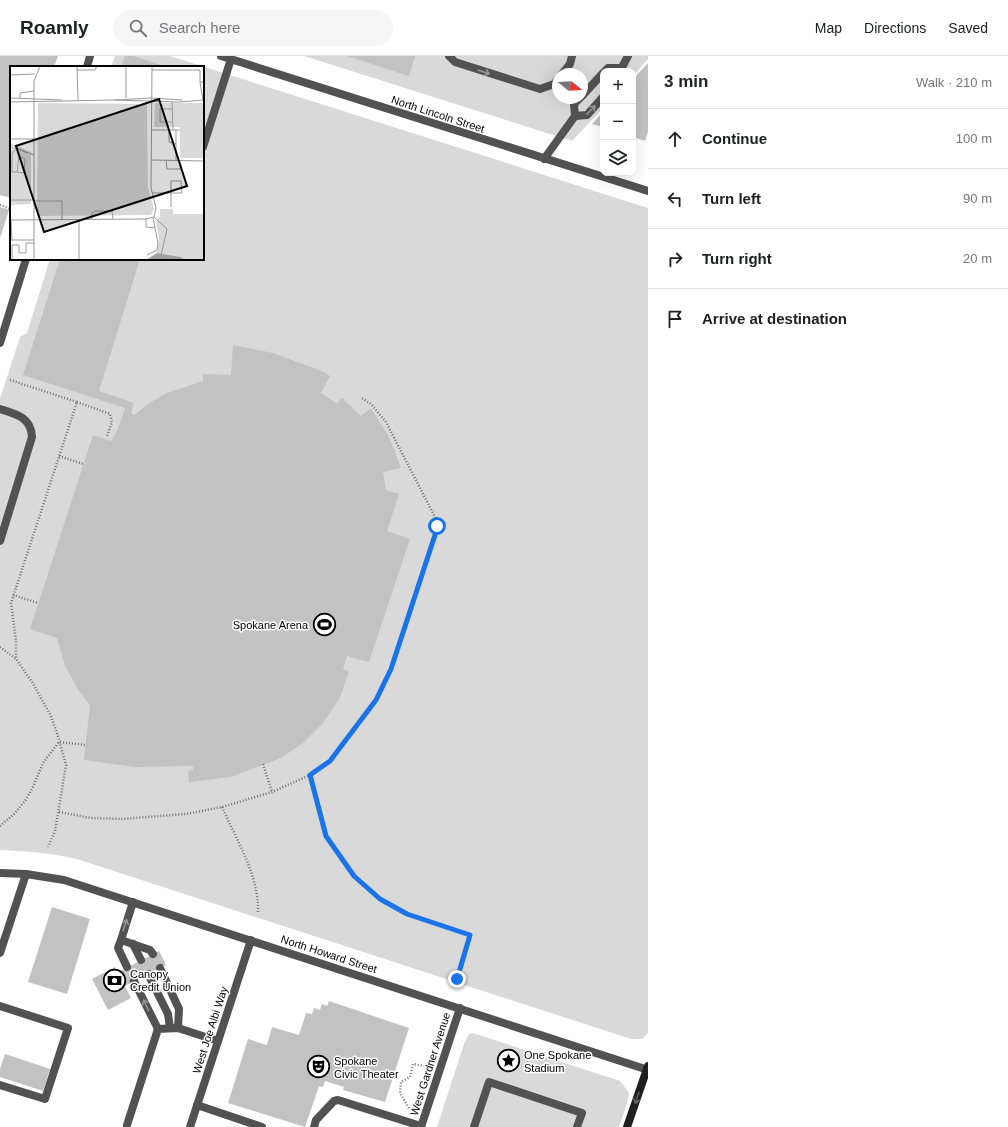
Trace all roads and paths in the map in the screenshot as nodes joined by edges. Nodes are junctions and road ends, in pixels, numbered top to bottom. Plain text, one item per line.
1 (90, 56) edge
2 (221, 56) edge
3 (449, 56) edge
4 (572, 56) edge
5 (628, 56) edge
6 (231, 59) junction
7 (242, 59) edge
8 (87, 66) edge
9 (567, 68) edge
10 (621, 68) edge
11 (600, 76) edge
12 (552, 85) edge
13 (588, 89) edge
14 (600, 100) edge
15 (574, 104) edge
16 (575, 116) junction
17 (204, 144) edge
18 (544, 159) junction
19 (648, 191) edge
20 (0, 205) edge
21 (10, 209) edge
22 (26, 260) edge
23 (4, 317) edge
24 (0, 343) edge
25 (10, 380) dead end
26 (362, 398) dead end
27 (77, 402) junction
28 (0, 409) edge
29 (107, 436) dead end
30 (59, 456) junction
31 (83, 464) dead end
32 (0, 541) edge
33 (13, 595) junction
34 (38, 603) dead end
35 (0, 647) edge
36 (16, 659) junction
37 (59, 742) junction
38 (86, 745) dead end
39 (263, 764) dead end
40 (310, 775) junction
41 (272, 792) junction
42 (222, 807) junction
43 (59, 812) junction
44 (0, 826) edge
45 (48, 847) dead end
46 (0, 873) edge
47 (26, 874) junction
48 (133, 902) junction
49 (258, 913) dead end
50 (121, 940) junction
51 (251, 940) junction
52 (133, 944) junction
53 (0, 953) edge
54 (153, 954) dead end
55 (141, 960) dead end
56 (127, 967) dead end
57 (160, 968) dead end
58 (148, 974) dead end
59 (457, 979) dead end
60 (134, 981) dead end
61 (0, 1006) edge
62 (460, 1008) junction
63 (174, 1028) junction
64 (158, 1029) junction
65 (218, 1041) junction
66 (424, 1066) dead end
67 (648, 1069) edge
68 (0, 1085) edge
69 (197, 1105) junction
70 (410, 1110) dead end
71 (127, 1125) dead end
72 (190, 1127) edge
73 (262, 1127) edge
74 (314, 1127) edge
75 (421, 1127) edge
76 (474, 1127) edge
77 (577, 1127) edge
78 (627, 1127) edge

1 - 8 street
2 - 6 street, North Lincoln Street
3 -> 12 street
4 - 9 street
5 - 10 street
6 - 7 street, North Lincoln Street
6 - 17 street
7 - 18 street, North Lincoln Street
11 - 13 street
16 -> 14 street
15 - 16 street
16 - 18 street
18 - 19 street, North Lincoln Street
20 - 21 path
22 - 23 street
23 - 24 street
25 - 27 path
26 - 40 path
27 - 29 path
27 - 30 path
28 - 32 street
30 - 31 path
30 - 33 path
33 - 34 path
33 - 36 path
35 - 36 path
36 - 37 path
37 - 38 path
37 - 43 path
37 - 44 path
39 - 41 path
40 - 41 path
40 - 59 path
41 - 42 path
42 - 43 path
42 - 49 path
43 - 45 path
46 - 47 street, North Howard Street
47 - 48 street, North Howard Street
47 - 53 street
50 -> 48 street
48 - 51 street, North Howard Street
50 - 52 street
50 - 56 street
51 - 62 street, North Howard Street
51 - 65 street, West Joe Albi Way
52 - 54 street
52 - 55 street
57 - 63 street
58 - 63 street
64 -> 60 street
61 - 68 street
62 - 67 street, North Howard Street
62 - 75 street, West Gardner Avenue
63 - 64 street
63 - 65 street
64 - 71 street
65 - 69 street, West Joe Albi Way
66 - 70 path
67 -> 78 main road
69 - 72 street, West Joe Albi Way
69 - 73 street
74 - 75 street
76 - 77 street

